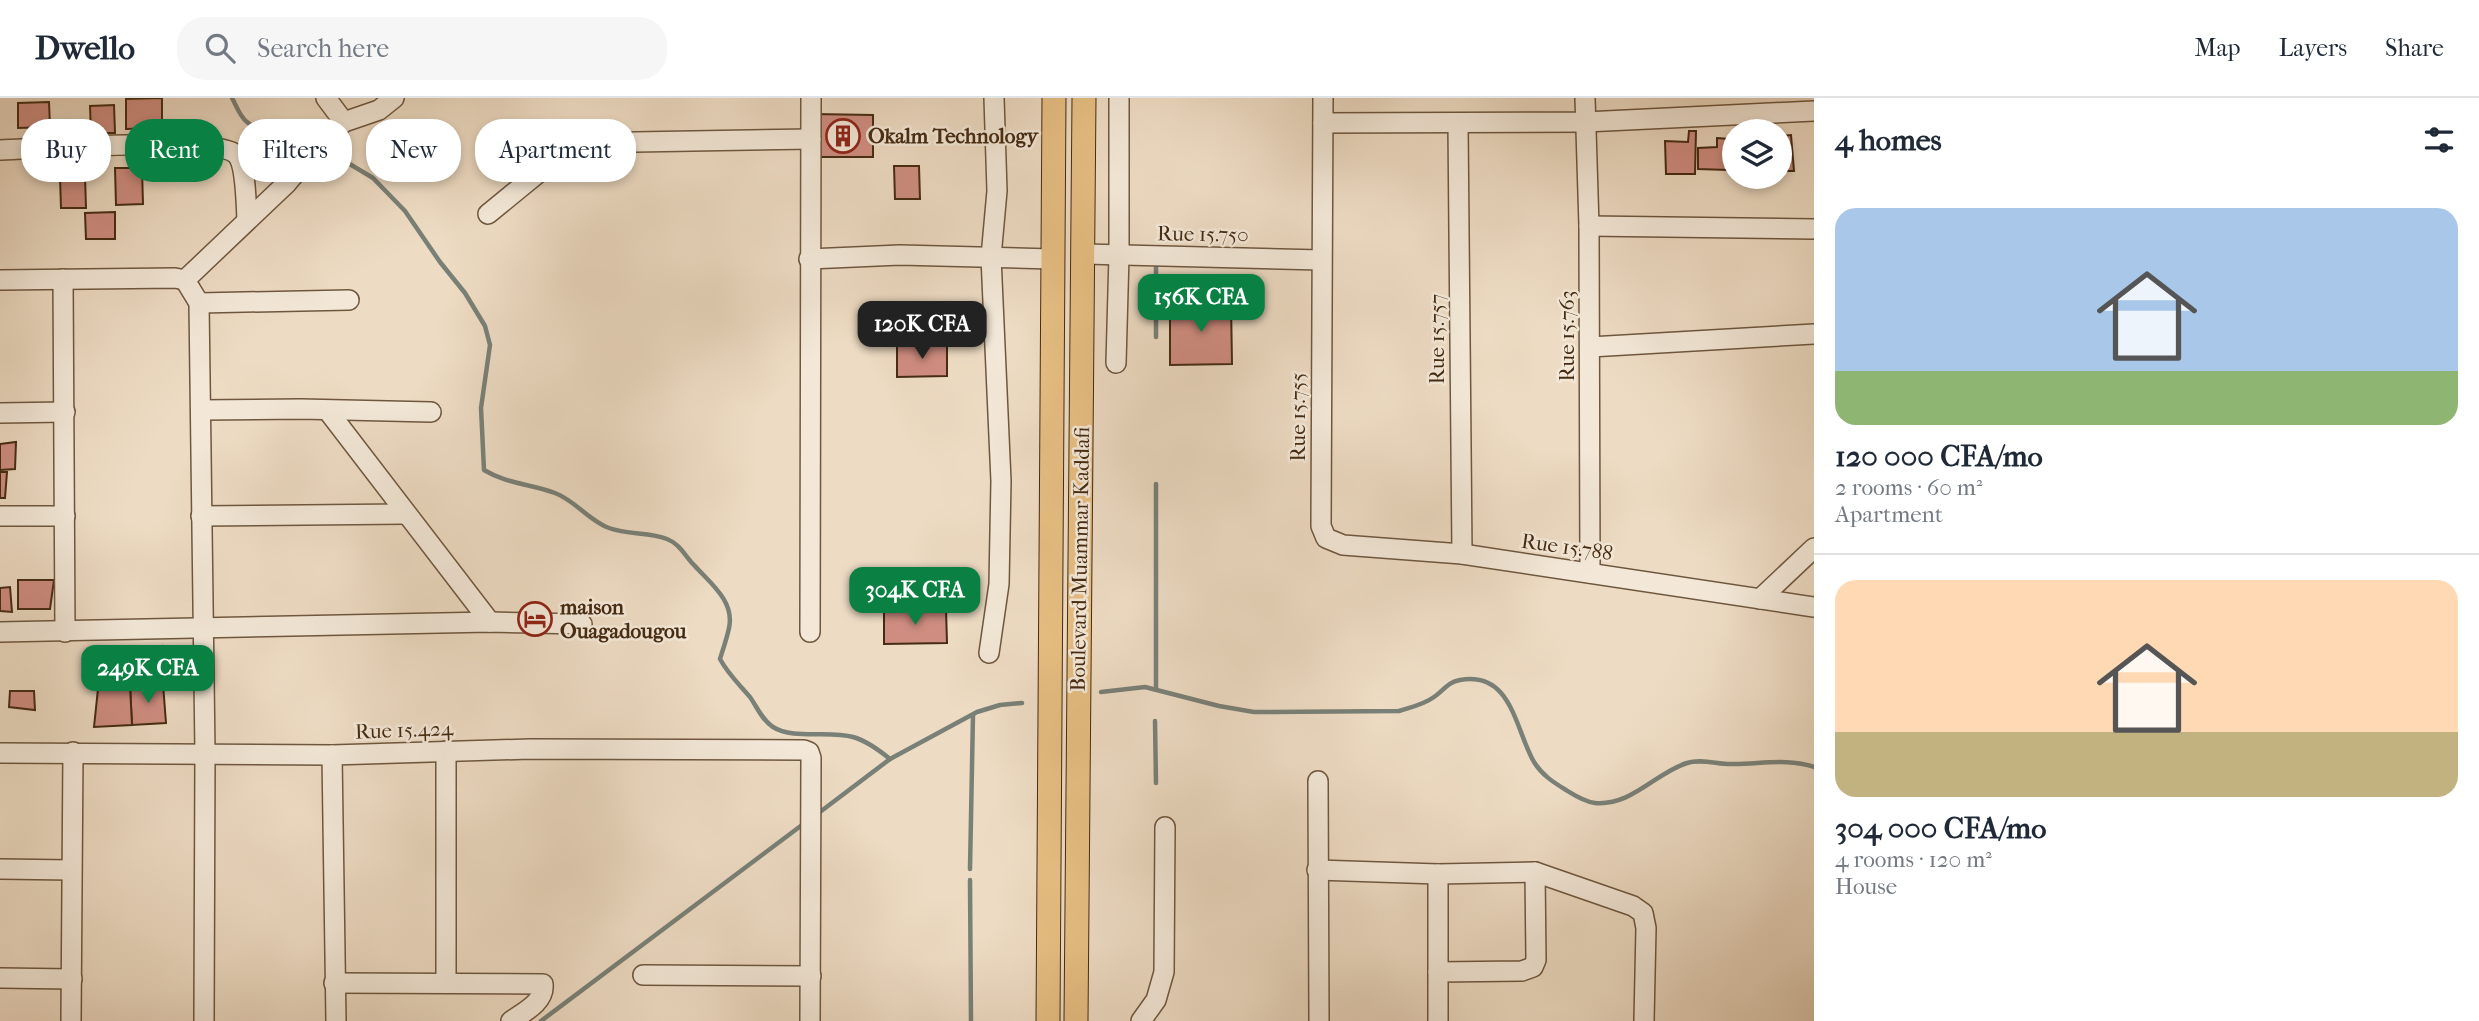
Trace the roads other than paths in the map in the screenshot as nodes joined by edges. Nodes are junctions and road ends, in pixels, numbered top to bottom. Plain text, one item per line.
1 (326, 98) edge
2 (394, 98) edge
3 (811, 98) edge
4 (994, 98) edge
5 (1054, 98) edge
6 (1084, 98) edge
7 (1119, 98) edge
8 (1322, 98) edge
9 (1584, 98) edge
10 (1814, 111) edge
11 (342, 119) edge
12 (352, 119) edge
13 (1585, 122) junction
14 (1323, 123) junction
15 (1458, 124) junction
16 (811, 139) junction
17 (0, 149) edge
18 (288, 182) edge
19 (488, 214) dead end
20 (247, 219) junction
21 (1589, 226) junction
22 (1814, 229) edge
23 (1084, 254) junction
24 (1119, 255) junction
25 (991, 257) junction
26 (809, 259) junction
27 (1052, 259) junction
28 (1321, 260) junction
29 (0, 279) edge
30 (64, 279) junction
31 (185, 280) junction
32 (349, 300) dead end
33 (199, 303) junction
34 (1814, 334) edge
35 (1590, 347) junction
36 (1116, 363) dead end
37 (201, 410) junction
38 (328, 411) junction
39 (65, 412) junction
40 (431, 412) dead end
41 (0, 413) edge
42 (405, 513) junction
43 (0, 516) edge
44 (65, 516) junction
45 (201, 516) junction
46 (1321, 526) joint
47 (1814, 548) edge
48 (1462, 554) junction
49 (1590, 573) junction
50 (1760, 599) junction
51 (1814, 607) edge
52 (490, 622) junction
53 (582, 624) dead end
54 (204, 628) junction
55 (0, 632) edge
56 (65, 632) junction
57 (810, 632) dead end
58 (989, 653) dead end
59 (446, 751) junction
60 (73, 752) junction
61 (0, 753) edge
62 (205, 753) junction
63 (332, 755) junction
64 (1318, 781) dead end
65 (1165, 827) dead end
66 (0, 869) edge
67 (71, 870) junction
68 (1317, 870) junction
69 (1535, 872) junction
70 (1438, 874) junction
71 (1438, 972) junction
72 (643, 975) dead end
73 (811, 976) junction
74 (0, 978) edge
75 (72, 979) junction
76 (334, 983) junction
77 (446, 983) junction
78 (71, 1021) edge
79 (204, 1021) edge
80 (335, 1021) edge
81 (512, 1021) edge
82 (810, 1021) edge
83 (1048, 1021) edge
84 (1076, 1021) edge
85 (1140, 1021) edge
86 (1320, 1021) edge
87 (1438, 1021) edge
88 (1644, 1021) edge

1 - 11 street
2 - 12 street
3 - 16 street
4 - 25 street
5 - 27 main road, Boulevard Muammar Kaddafi
6 - 23 main road, Boulevard Muammar Kaddafi
7 - 24 street
8 - 14 street, Rue 15.755
9 - 13 street, Rue 15.763
10 - 13 street
13 - 15 street
13 - 21 street, Rue 15.763
14 - 15 street
14 - 28 street, Rue 15.755
15 - 48 street, Rue 15.757
16 - 19 street
16 - 26 street
17 - 20 street
18 - 20 street
20 - 31 street
21 - 22 street
21 - 35 street, Rue 15.763
23 - 24 street, Rue 15.750
23 - 84 main road, Boulevard Muammar Kaddafi
24 - 28 street, Rue 15.750
24 - 36 street
25 - 26 street
25 - 27 street
25 - 58 street
26 - 57 street
27 - 83 main road, Boulevard Muammar Kaddafi
28 - 46 street, Rue 15.755
29 - 30 street
30 - 31 street
30 - 39 street
31 - 33 street
32 - 33 street
33 - 37 street
34 - 35 street
35 - 49 street, Rue 15.763
37 - 38 street
37 - 45 street
38 - 40 street
38 - 42 street
39 - 41 street
39 - 44 street
42 - 45 street
42 - 52 street
43 - 44 street
44 - 56 street
45 - 54 street
46 - 48 street, Rue 15.788
47 - 50 street
48 - 49 street, Rue 15.788
49 - 50 street, Rue 15.788
50 - 51 street, Rue 15.788
52 - 53 street
52 - 54 street
54 - 56 street
54 - 62 street
55 - 56 street
59 - 63 street, Rue 15.424
59 - 73 street, Rue 15.424
59 - 77 street
60 - 61 street, Rue 15.424
60 - 62 street, Rue 15.424
60 - 67 street
62 - 63 street, Rue 15.424
62 - 79 street
63 - 76 street
64 - 68 street
65 - 85 street
66 - 67 street
67 - 75 street
68 - 70 street
68 - 86 street
69 - 70 street
69 - 71 street
69 - 88 street
70 - 71 street
71 - 87 street
72 - 73 street
73 - 82 street
74 - 75 street
75 - 78 street
76 - 77 street
76 - 80 street
77 - 81 street

